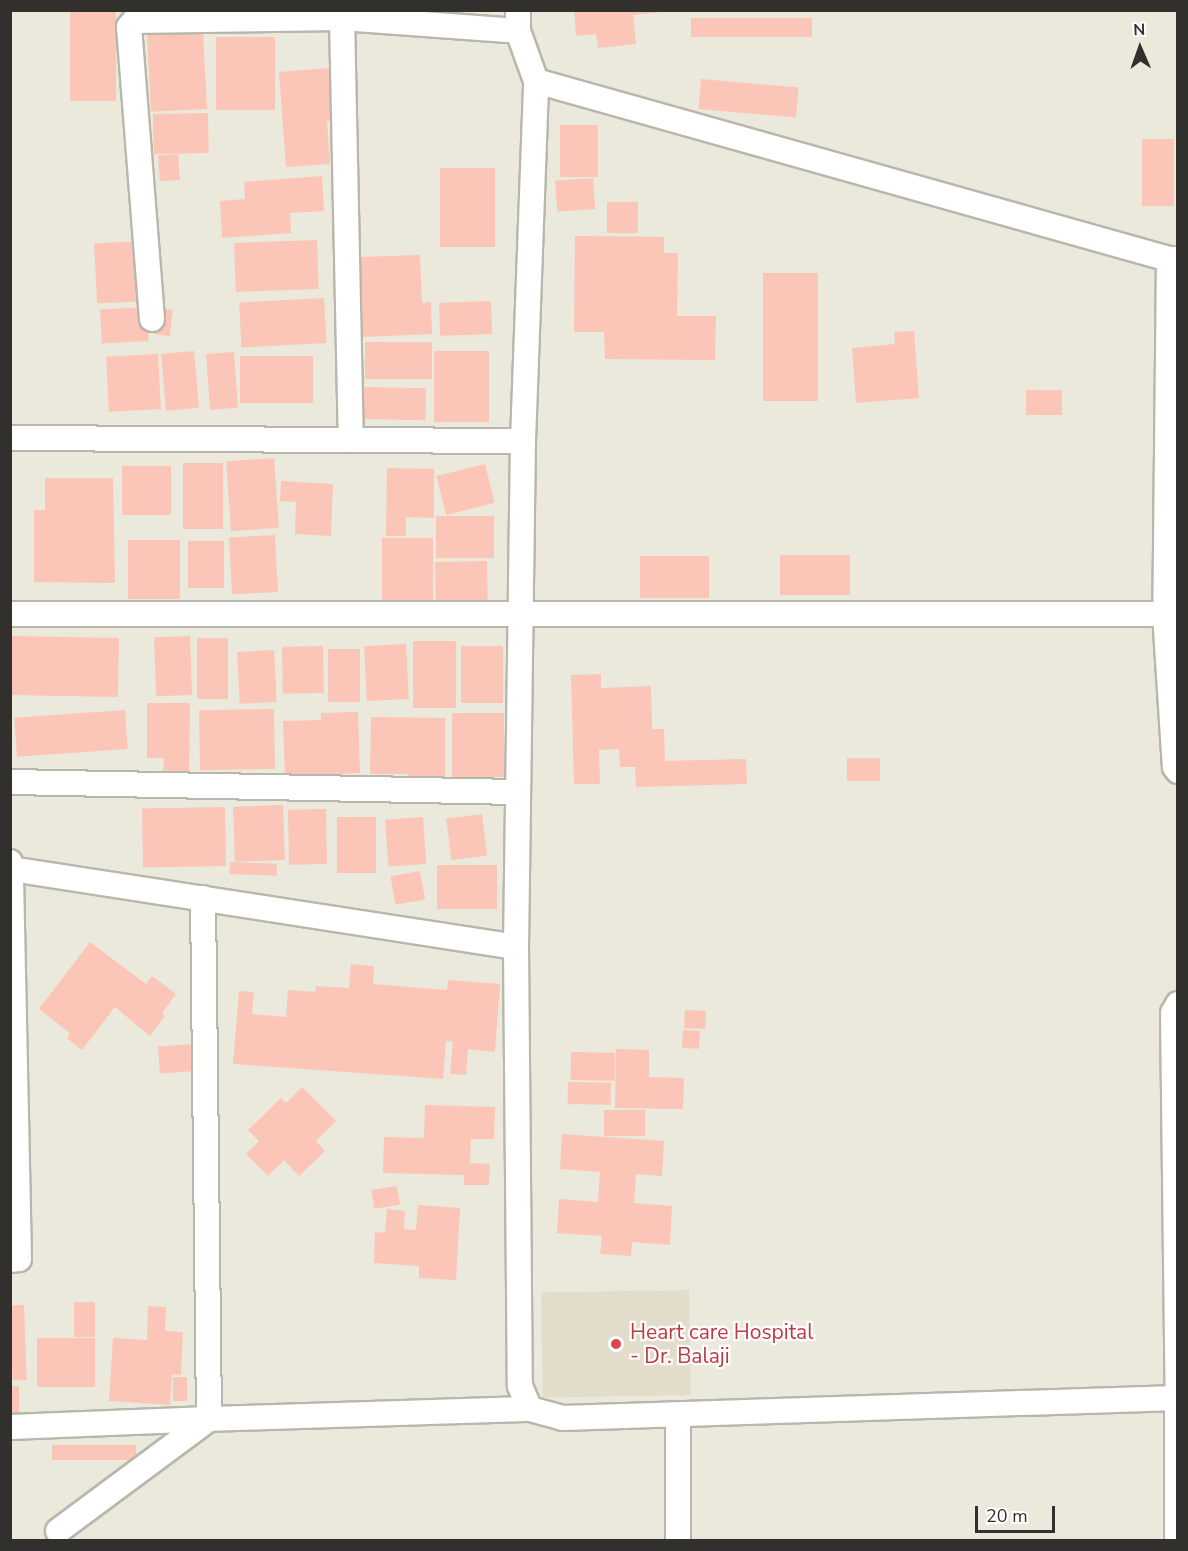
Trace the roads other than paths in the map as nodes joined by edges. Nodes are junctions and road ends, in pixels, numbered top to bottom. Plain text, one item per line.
1 (342, 18) junction
2 (518, 21) edge
3 (536, 81) junction
4 (1173, 259) edge
5 (152, 319) dead end
6 (10, 438) edge
7 (351, 440) junction
8 (523, 441) junction
9 (520, 613) junction
10 (10, 614) edge
11 (1165, 614) junction
12 (1178, 771) edge
13 (10, 782) edge
14 (518, 792) junction
15 (11, 865) edge
16 (204, 898) junction
17 (516, 947) junction
18 (1178, 1004) edge
19 (10, 1260) edge
20 (1177, 1398) edge
21 (530, 1409) junction
22 (678, 1415) junction
23 (209, 1419) junction
24 (10, 1427) edge
25 (58, 1531) dead end
26 (678, 1540) edge
27 (1177, 1540) edge

1 - 2 street
1 - 5 street
1 - 7 street
2 - 3 street
3 - 4 street
3 - 8 street
4 - 11 street
6 - 7 street
7 - 8 street
8 - 9 street
9 - 10 street
9 - 11 street
9 - 14 street
11 - 12 street
13 - 14 street
14 - 17 street
15 - 16 street
15 - 19 street
16 - 17 street
16 - 23 street
17 - 21 street
18 - 20 street
20 - 22 street
20 - 27 street
21 - 22 street
21 - 23 street
22 - 26 street
23 - 24 street
23 - 25 street

